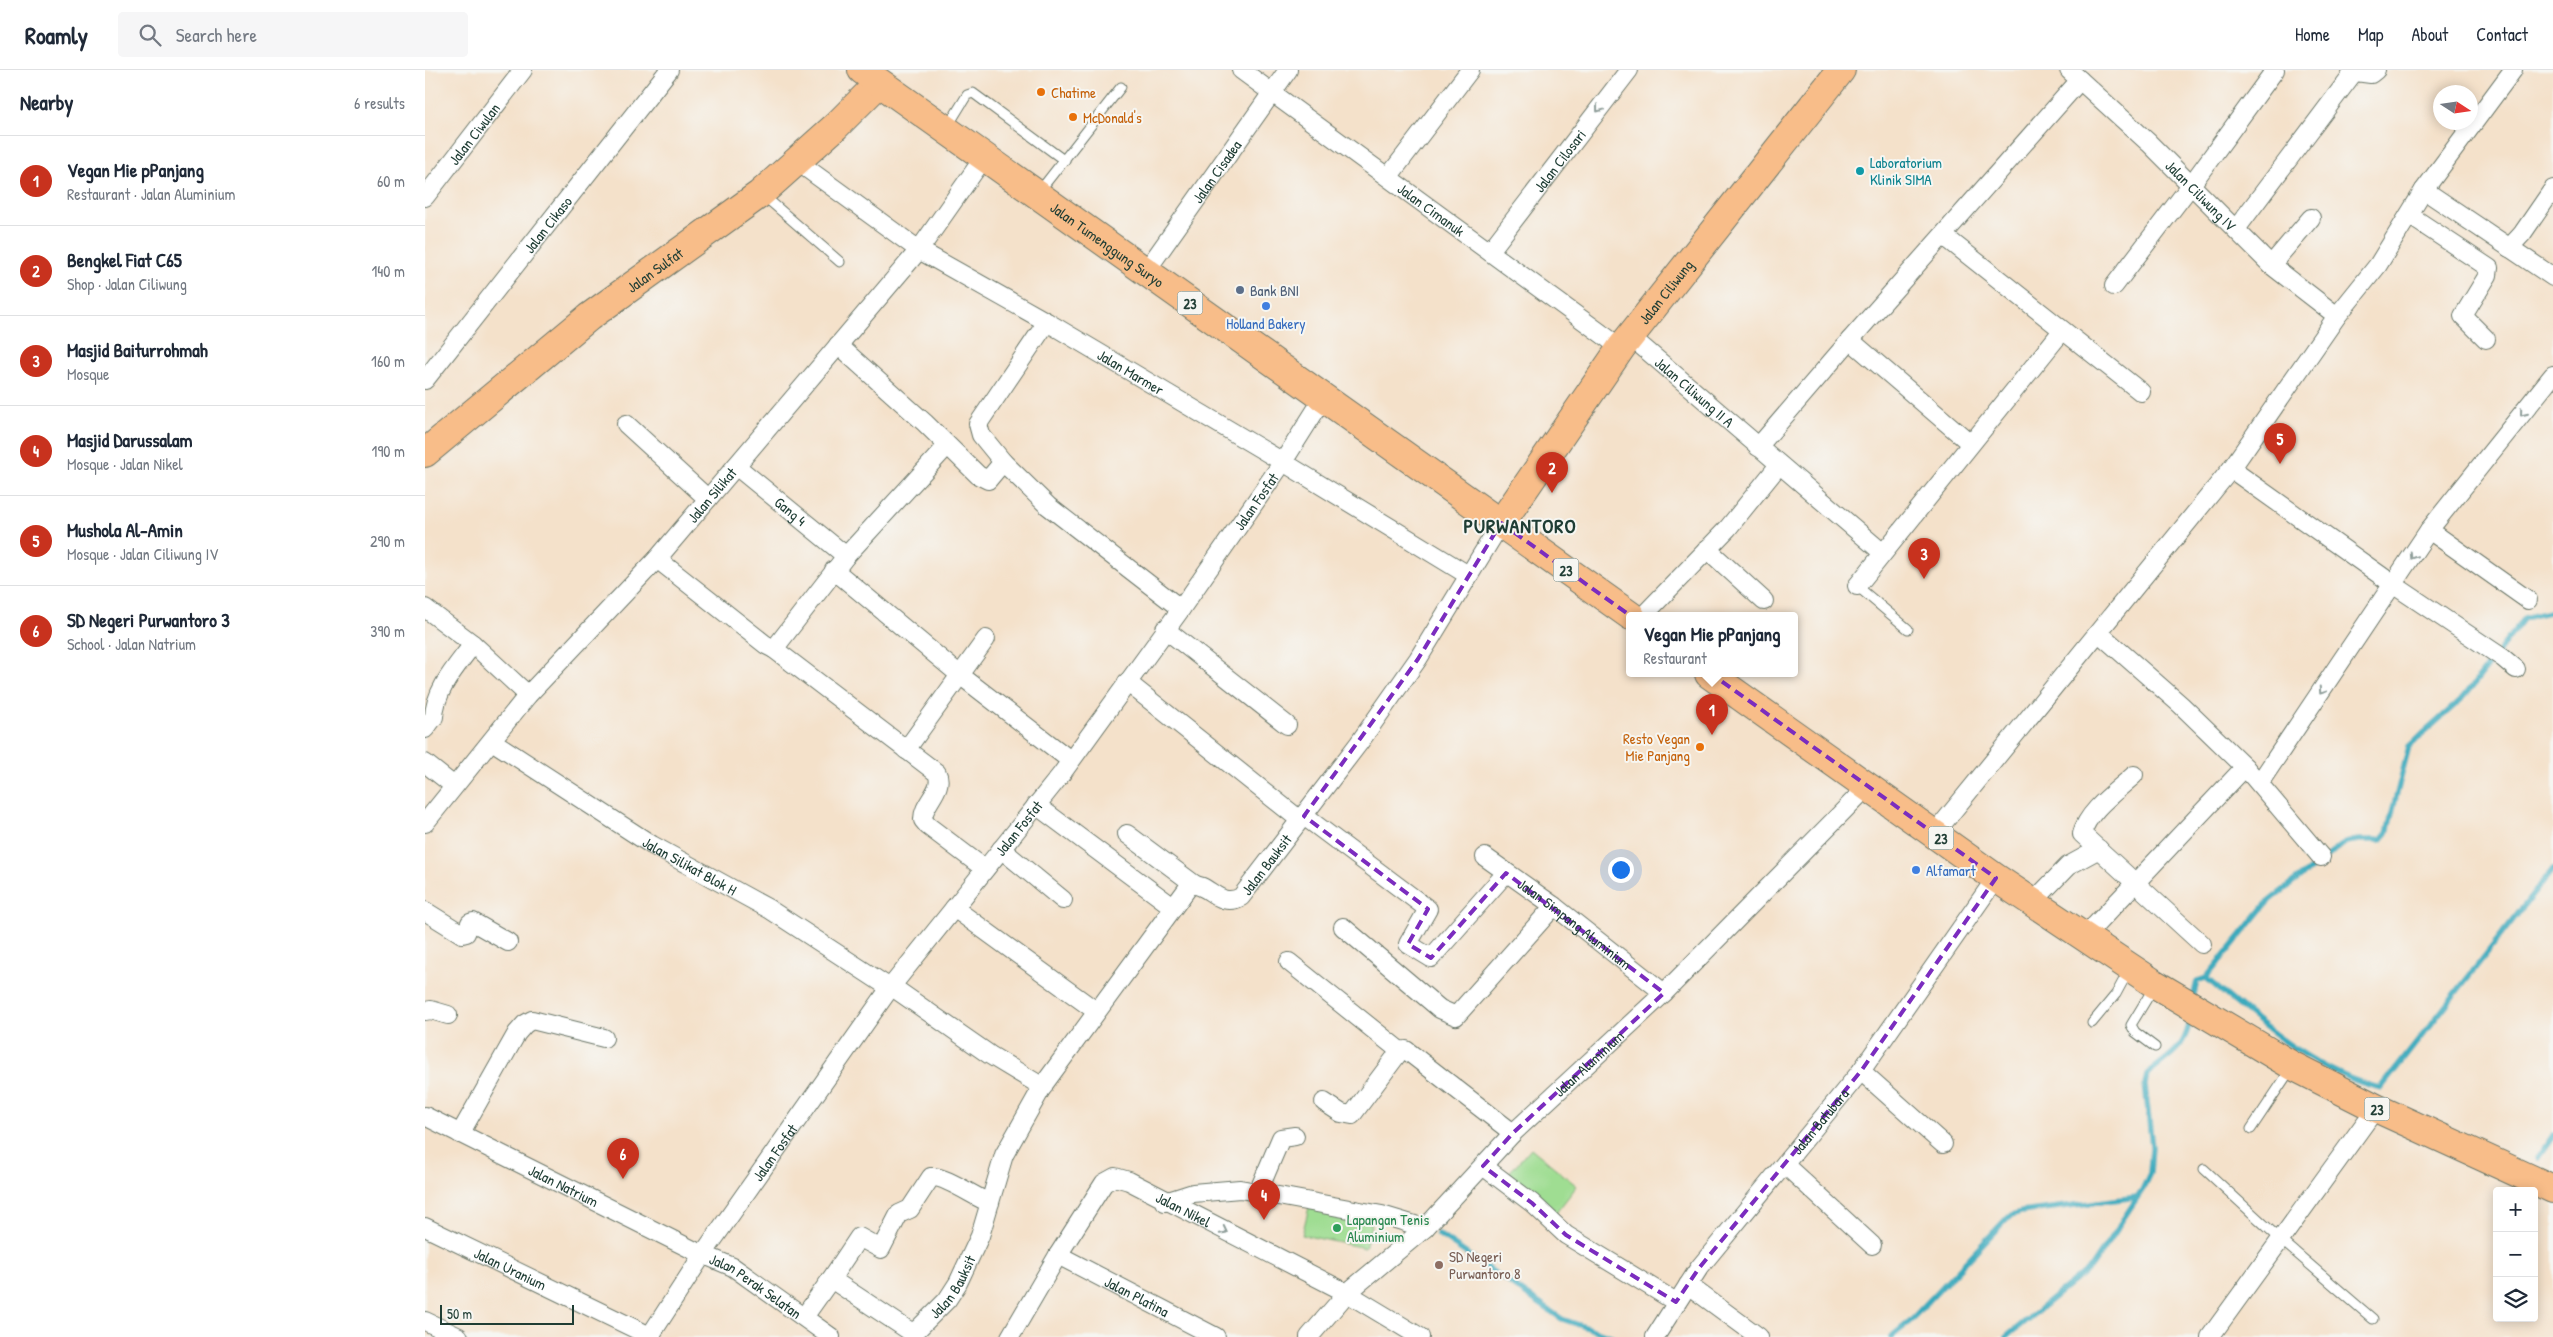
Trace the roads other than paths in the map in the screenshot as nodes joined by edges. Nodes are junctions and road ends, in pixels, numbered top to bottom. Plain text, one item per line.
1 (523, 70) edge
2 (669, 70) edge
3 (1241, 70) edge
4 (1288, 70) edge
5 (1471, 70) edge
6 (1629, 70) edge
7 (1841, 70) edge
8 (2275, 70) edge
9 (2376, 70) edge
10 (2513, 70) edge
11 (2075, 75) edge
12 (871, 76) edge
13 (1121, 87) dead end
14 (1272, 93) junction
15 (946, 128) junction
16 (985, 156) junction
17 (1065, 161) junction
18 (798, 162) junction
19 (1389, 176) junction
20 (2191, 185) junction
21 (2553, 189) edge
22 (2424, 190) junction
23 (1038, 193) junction
24 (760, 194) junction
25 (425, 197) edge
26 (2409, 215) junction
27 (2311, 218) dead end
28 (2236, 230) junction
29 (1944, 236) junction
30 (2509, 248) junction
31 (919, 250) junction
32 (1490, 251) junction
33 (840, 262) dead end
34 (2271, 265) junction
35 (1146, 271) junction
36 (2553, 277) edge
37 (2113, 286) dead end
38 (2337, 316) junction
39 (1047, 322) junction
40 (2062, 330) junction
41 (2486, 339) dead end
42 (1850, 340) junction
43 (1626, 343) junction
44 (838, 345) junction
45 (2553, 375) edge
46 (425, 380) edge
47 (2141, 392) dead end
48 (1324, 397) junction
49 (626, 424) dead end
50 (1970, 443) junction
51 (947, 446) junction
52 (1758, 447) junction
53 (425, 453) edge
54 (1003, 462) junction
55 (1283, 462) junction
56 (736, 466) junction
57 (1779, 466) junction
58 (2231, 469) junction
59 (708, 499) junction
60 (1501, 523) junction
61 (2429, 530) junction
62 (1707, 549) junction
63 (1883, 553) junction
64 (846, 556) junction
65 (657, 559) junction
66 (834, 570) junction
67 (1468, 575) junction
68 (2394, 585) junction
69 (1857, 586) joint
70 (2528, 600) dead end
71 (1764, 601) dead end
72 (425, 608) edge
73 (1181, 609) junction
74 (1626, 612) edge
75 (1647, 612) edge
76 (1165, 629) junction
77 (1908, 629) dead end
78 (2099, 633) junction
79 (986, 639) dead end
80 (473, 644) junction
81 (774, 648) junction
82 (2503, 659) dead end
83 (960, 675) junction
84 (1713, 677) edge
85 (1127, 682) junction
86 (528, 695) junction
87 (1287, 725) dead end
88 (425, 729) edge
89 (492, 740) junction
90 (906, 750) junction
91 (1070, 760) junction
92 (425, 763) edge
93 (2245, 766) junction
94 (2134, 775) dead end
95 (2260, 782) junction
96 (454, 786) junction
97 (1868, 786) junction
98 (1036, 805) junction
99 (1302, 818) junction
100 (425, 823) edge
101 (1935, 833) junction
102 (1127, 834) dead end
103 (1001, 849) junction
104 (2099, 849) junction
105 (1485, 857) dead end
106 (2321, 857) dead end
107 (985, 869) junction
108 (1506, 873) junction
109 (1996, 878) junction
110 (2135, 883) junction
111 (1194, 884) junction
112 (1063, 900) dead end
113 (2033, 902) junction
114 (1554, 906) junction
115 (954, 908) junction
116 (1173, 908) junction
117 (425, 911) edge
118 (1343, 927) dead end
119 (2085, 936) junction
120 (508, 942) dead end
121 (2202, 944) dead end
122 (1289, 962) dead end
123 (2130, 967) junction
124 (890, 987) junction
125 (2166, 991) junction
126 (1665, 992) junction
127 (425, 1011) edge
128 (1096, 1011) junction
129 (448, 1015) dead end
130 (2092, 1023) dead end
131 (605, 1038) dead end
132 (2155, 1047) dead end
133 (1400, 1051) junction
134 (2293, 1066) junction
135 (1861, 1071) junction
136 (1043, 1087) junction
137 (1324, 1102) dead end
138 (2377, 1108) junction
139 (425, 1116) edge
140 (2251, 1129) dead end
141 (1513, 1133) junction
142 (460, 1134) junction
143 (1295, 1136) dead end
144 (1943, 1144) dead end
145 (1785, 1165) junction
146 (1483, 1166) junction
147 (2204, 1170) dead end
148 (2553, 1189) edge
149 (1258, 1192) junction
150 (1165, 1202) junction
151 (990, 1204) junction
152 (425, 1227) edge
153 (1425, 1228) junction
154 (2280, 1239) junction
155 (1872, 1245) dead end
156 (703, 1254) junction
157 (1058, 1254) junction
158 (831, 1279) junction
159 (1688, 1285) junction
160 (1347, 1293) junction
161 (1676, 1302) junction
162 (804, 1317) junction
163 (2373, 1319) dead end
164 (425, 1321) edge
165 (651, 1336) edge
166 (459, 1337) edge
167 (831, 1337) edge
168 (1010, 1337) edge
169 (1216, 1337) edge
170 (1309, 1337) edge
171 (1420, 1337) edge
172 (1655, 1337) edge
173 (1759, 1337) edge
174 (2210, 1337) edge

1 - 25 street, Jalan Ciwulan
2 - 46 street, Jalan Cikaso
3 - 14 street, Jalan Cimanuk
4 - 14 street, Jalan Cisadea
5 - 19 street
6 -> 32 street, Jalan Cilosari
7 - 43 main road, Jalan Ciliwung
8 - 20 street
9 - 28 street
10 - 22 street
11 - 20 street, Jalan Ciliwung IV
11 - 29 street
12 - 15 main road, Jalan Tumenggung Suryo / 23
12 - 18 main road, Jalan Sulfat
13 - 17 lane
14 - 19 street, Jalan Cimanuk
14 - 35 street, Jalan Cisadea
15 - 16 main road, Jalan Tumenggung Suryo / 23
15 - 17 lane
16 - 23 main road, Jalan Tumenggung Suryo / 23
16 - 31 street, Jalan Silikat
17 - 23 lane
18 - 24 main road, Jalan Sulfat
18 - 31 street, Jalan Marmer
19 - 32 street, Jalan Cimanuk
20 - 28 street, Jalan Ciliwung IV
20 - 37 street
21 - 30 street
22 - 26 street
22 - 30 street
23 - 35 main road, Jalan Tumenggung Suryo / 23
24 - 33 lane
24 - 53 main road, Jalan Sulfat
26 - 38 street
26 - 41 street
27 - 34 street
28 - 34 street, Jalan Ciliwung IV
29 - 40 street
29 - 42 street
30 - 36 street
31 - 39 street, Jalan Marmer
31 - 44 street, Jalan Silikat
32 - 43 street, Jalan Cimanuk
34 - 38 street, Jalan Ciliwung IV
35 - 48 main road, Jalan Tumenggung Suryo / 23
38 - 58 street
39 - 54 street
39 - 55 street, Jalan Marmer
40 - 47 street
40 - 50 street
42 - 50 street
42 - 52 street
43 - 52 street, Jalan Ciliwung II A
43 - 60 main road, Jalan Ciliwung
44 - 51 street
44 - 56 street, Jalan Silikat
45 -> 61 street
48 - 55 street, Jalan Fosfat
48 - 60 main road, Jalan Tumenggung Suryo / 23
49 - 59 street
50 - 63 street
51 - 54 street
51 - 64 street
52 - 57 street, Jalan Ciliwung II A
54 - 73 street
55 - 67 street, Jalan Marmer
55 - 73 street, Jalan Fosfat
56 - 59 street, Jalan Silikat
56 - 64 street, Gang 4
57 - 62 street
57 - 63 street, Jalan Ciliwung II A
58 - 68 street
58 - 78 street
59 - 65 street, Jalan Silikat
60 - 67 street, Jalan Bauksit
60 - 74 main road, 23
61 -> 68 street
61 - 70 street
62 - 71 street
62 - 75 street
63 - 69 street
64 - 66 street
65 - 81 street
65 - 86 street, Jalan Silikat
66 - 81 street
66 - 83 street
67 - 99 street, Jalan Bauksit
68 - 82 street
68 -> 95 street
69 - 77 lane
72 - 80 street
73 - 76 street, Jalan Fosfat
76 - 85 street, Jalan Fosfat
76 - 87 street
78 - 93 street
78 - 101 street
79 - 83 street
80 - 86 street
80 - 88 street
81 - 90 street
83 - 90 street
83 - 91 street
84 - 97 main road, 23
85 - 91 street, Jalan Fosfat
85 - 99 street
86 - 89 street, Jalan Silikat
89 - 96 street, Jalan Silikat
89 - 124 street, Jalan Silikat Blok H
90 - 107 street
91 - 98 street, Jalan Fosfat
92 - 96 street
93 - 95 street
93 - 110 street
94 - 104 street
95 - 106 street
96 - 100 street, Jalan Silikat
97 - 101 main road, 23
97 - 126 street, Jalan Aluminium
98 - 103 street, Jalan Fosfat
98 - 116 street
99 - 108 street
99 - 111 street, Jalan Bauksit
101 - 109 main road, 23
102 - 111 street
103 - 107 street, Jalan Fosfat
103 - 112 street
104 - 110 street
104 - 113 street
105 - 108 street, Jalan Simpang Aluminium
107 - 115 street, Jalan Fosfat
108 - 114 street, Jalan Simpang Aluminium
109 - 113 main road, 23
109 - 135 street, Jalan Batubara
110 - 119 street
110 - 121 street
111 - 116 street, Jalan Bauksit
113 - 119 main road, 23
114 - 118 street
114 - 126 street, Jalan Simpang Aluminium
115 - 124 street, Jalan Fosfat
115 - 128 street
116 - 128 street, Jalan Bauksit
117 - 120 street
119 - 123 main road, 23
122 - 133 street
123 - 125 main road, 23
123 - 130 lane
124 - 136 street, Jalan Silikat Blok H
124 - 156 street, Jalan Fosfat
125 - 132 lane
125 - 134 main road, 23
126 - 141 street, Jalan Aluminium
127 - 129 street
128 - 136 street, Jalan Bauksit
131 - 142 street
133 - 137 street
133 - 141 street
134 - 138 main road, 23
134 - 140 lane
135 - 144 street
135 - 145 street, Jalan Batubara
136 - 151 street, Jalan Bauksit
138 - 148 main road, 23
138 - 154 street
139 - 142 street, Jalan Natrium
141 - 146 street, Jalan Aluminium
142 - 156 street, Jalan Natrium
143 - 149 street
145 - 155 street
145 - 159 street, Jalan Batubara
146 - 153 street, Jalan Aluminium
146 - 161 street
147 - 154 lane
149 - 150 street
149 - 153 street
150 - 157 street, Jalan Nikel
150 -> 160 street, Jalan Nikel
151 - 158 street
151 - 158 street, Jalan Bauksit
152 - 165 street, Jalan Uranium
153 - 160 street, Jalan Aluminium
154 - 163 lane
154 - 174 street
156 - 162 street, Jalan Perak Selatan
156 - 165 street, Jalan Uranium
157 - 168 street, Jalan Nikel
157 - 169 street, Jalan Platina
158 - 162 street
159 - 161 street, Jalan Batubara
159 - 173 street
160 - 170 street, Jalan Aluminium
160 - 171 street, Jalan Nikel
161 - 172 street, Jalan Batubara
162 - 167 street, Jalan Perak Selatan
164 - 166 street

